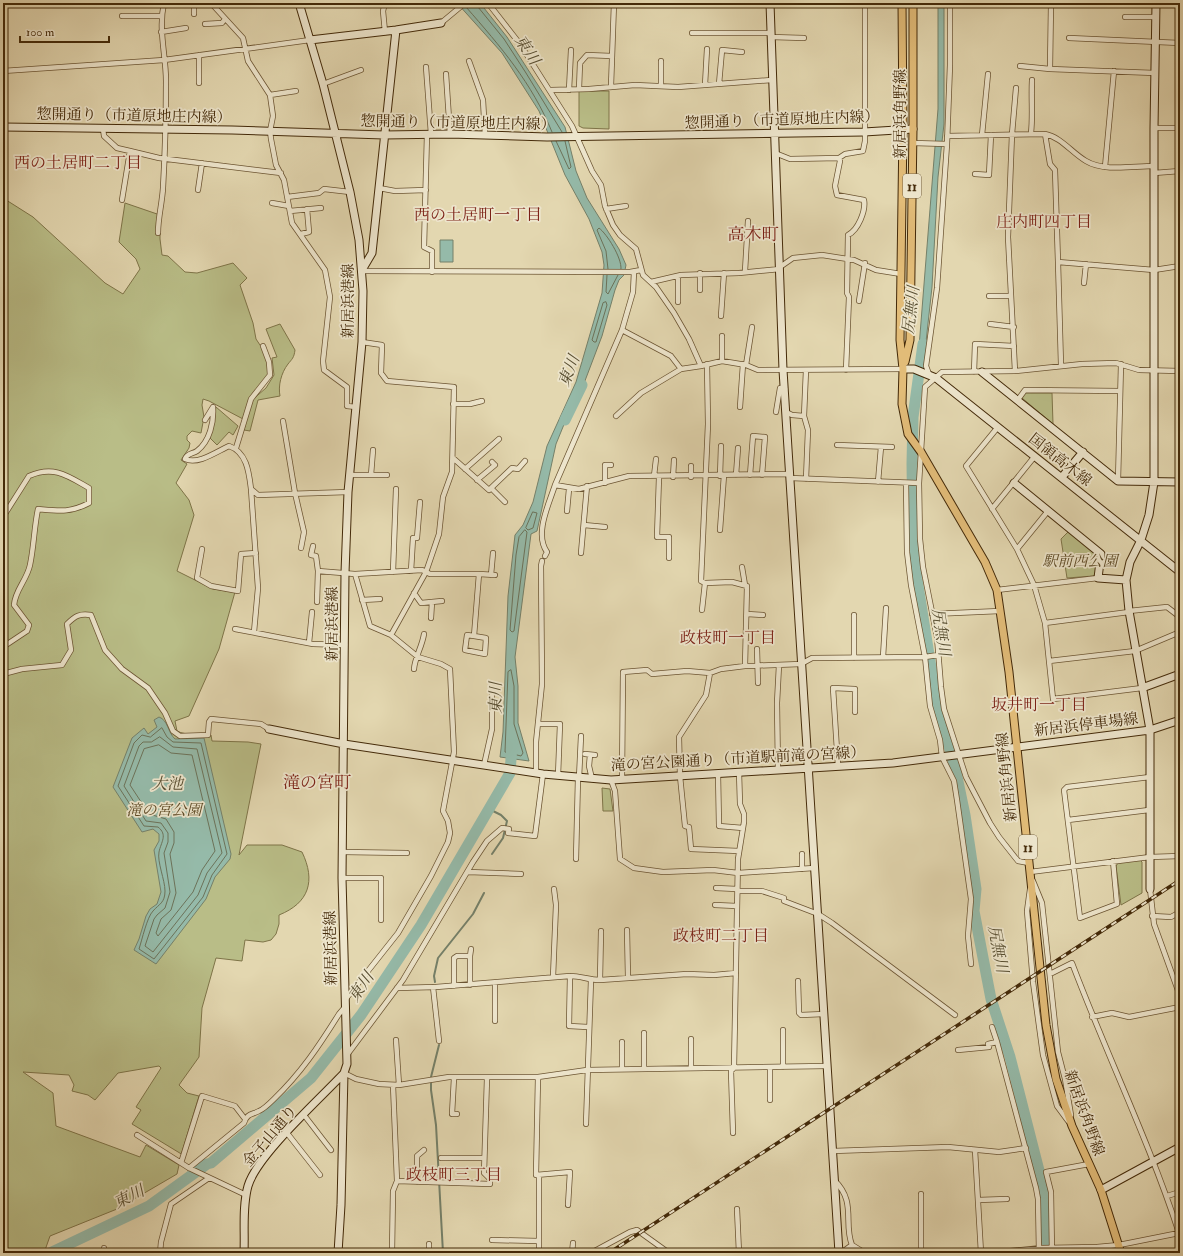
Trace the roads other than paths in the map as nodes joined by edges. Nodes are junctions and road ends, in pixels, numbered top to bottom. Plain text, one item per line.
1 (164, 3) edge
2 (194, 3) edge
3 (211, 3) edge
4 (299, 3) edge
5 (385, 3) edge
6 (454, 3) edge
7 (465, 3) edge
8 (488, 3) edge
9 (614, 3) edge
10 (770, 3) edge
11 (865, 3) edge
12 (902, 3) edge
13 (913, 3) edge
14 (950, 3) edge
15 (1051, 3) edge
16 (1156, 3) edge
17 (3, 4) edge
18 (24, 4) edge
19 (61, 4) edge
20 (459, 8) junction
21 (194, 14) dead end
22 (122, 16) dead end
23 (161, 16) junction
24 (1125, 17) dead end
25 (1156, 18) junction
26 (225, 19) junction
27 (441, 23) joint
28 (205, 24) dead end
29 (186, 28) dead end
30 (396, 30) junction
31 (161, 32) junction
32 (384, 32) junction
33 (692, 33) dead end
34 (771, 35) junction
35 (804, 38) dead end
36 (1069, 38) dead end
37 (310, 40) junction
38 (1156, 42) junction
39 (1180, 43) edge
40 (707, 49) dead end
41 (246, 50) junction
42 (571, 50) dead end
43 (742, 52) dead end
44 (199, 55) junction
45 (612, 56) junction
46 (164, 60) junction
47 (469, 61) dead end
48 (661, 61) dead end
49 (1020, 66) dead end
50 (426, 67) dead end
51 (1050, 69) junction
52 (361, 70) dead end
53 (3, 71) edge
54 (1114, 71) junction
55 (1155, 72) junction
56 (446, 74) dead end
57 (988, 74) dead end
58 (772, 80) junction
59 (1032, 80) dead end
60 (199, 83) dead end
61 (323, 84) junction
62 (719, 84) junction
63 (705, 85) junction
64 (611, 86) junction
65 (661, 86) junction
66 (1016, 88) dead end
67 (579, 89) junction
68 (551, 90) junction
69 (569, 90) junction
70 (296, 91) dead end
71 (270, 95) junction
72 (3, 127) edge
73 (1154, 128) junction
74 (1180, 128) edge
75 (103, 129) junction
76 (903, 129) junction
77 (913, 129) junction
78 (165, 130) junction
79 (270, 132) junction
80 (864, 132) junction
81 (335, 133) junction
82 (1031, 133) junction
83 (429, 134) junction
84 (450, 134) junction
85 (773, 134) junction
86 (1012, 134) junction
87 (1045, 134) junction
88 (384, 135) junction
89 (485, 135) junction
90 (982, 135) junction
91 (991, 135) junction
92 (947, 136) junction
93 (575, 137) junction
94 (913, 143) junction
95 (945, 144) junction
96 (130, 151) junction
97 (775, 153) junction
98 (164, 158) junction
99 (839, 158) junction
100 (202, 163) junction
101 (1105, 167) junction
102 (1154, 170) junction
103 (1180, 171) edge
104 (281, 173) junction
105 (975, 174) dead end
106 (379, 188) junction
107 (198, 190) dead end
108 (426, 190) junction
109 (350, 192) junction
110 (287, 197) junction
111 (122, 200) dead end
112 (272, 203) dead end
113 (626, 206) dead end
114 (321, 208) dead end
115 (606, 208) junction
116 (289, 209) junction
117 (306, 210) junction
118 (748, 221) dead end
119 (158, 233) dead end
120 (301, 234) junction
121 (848, 259) junction
122 (1058, 262) junction
123 (864, 263) junction
124 (1086, 264) junction
125 (1180, 266) edge
126 (780, 268) junction
127 (641, 270) junction
128 (1154, 270) junction
129 (362, 271) junction
130 (432, 272) junction
131 (632, 272) junction
132 (746, 272) junction
133 (700, 273) junction
134 (724, 273) junction
135 (901, 274) junction
136 (677, 276) junction
137 (651, 282) junction
138 (1084, 283) dead end
139 (700, 290) dead end
140 (989, 296) dead end
141 (1011, 296) junction
142 (860, 301) dead end
143 (678, 302) dead end
144 (721, 316) dead end
145 (990, 324) dead end
146 (1014, 327) junction
147 (752, 328) dead end
148 (622, 330) junction
149 (722, 336) dead end
150 (362, 342) junction
151 (263, 346) dead end
152 (1014, 346) junction
153 (722, 361) junction
154 (707, 364) junction
155 (1121, 364) junction
156 (744, 365) junction
157 (1061, 365) junction
158 (701, 366) junction
159 (681, 369) junction
160 (903, 369) junction
161 (783, 370) junction
162 (806, 370) junction
163 (846, 370) junction
164 (1154, 370) junction
165 (1180, 370) edge
166 (1015, 371) junction
167 (978, 372) junction
168 (926, 373) junction
169 (936, 378) junction
170 (785, 388) junction
171 (1120, 391) junction
172 (1017, 400) junction
173 (482, 401) dead end
174 (454, 404) junction
175 (356, 407) junction
176 (740, 407) dead end
177 (776, 412) dead end
178 (786, 412) junction
179 (616, 416) dead end
180 (804, 416) junction
181 (205, 420) dead end
182 (284, 421) dead end
183 (998, 427) junction
184 (499, 439) dead end
185 (836, 445) dead end
186 (721, 446) dead end
187 (892, 447) dead end
188 (236, 448) junction
189 (738, 448) dead end
190 (880, 448) junction
191 (374, 450) dead end
192 (920, 450) junction
193 (1083, 452) junction
194 (1035, 456) junction
195 (453, 458) junction
196 (656, 459) dead end
197 (674, 460) dead end
198 (525, 461) dead end
199 (495, 465) dead end
200 (611, 465) dead end
201 (691, 466) dead end
202 (465, 469) junction
203 (350, 475) junction
204 (371, 475) junction
205 (388, 475) dead end
206 (722, 475) junction
207 (736, 475) junction
208 (750, 475) junction
209 (762, 475) junction
210 (790, 476) junction
211 (656, 477) junction
212 (673, 477) junction
213 (691, 477) junction
214 (706, 477) junction
215 (1062, 477) junction
216 (806, 478) junction
217 (477, 480) junction
218 (1118, 481) junction
219 (878, 482) junction
220 (1154, 482) junction
221 (1180, 482) edge
222 (605, 483) junction
223 (907, 483) junction
224 (918, 483) junction
225 (1014, 483) junction
226 (555, 485) junction
227 (587, 486) junction
228 (491, 488) junction
229 (396, 489) dead end
230 (569, 489) junction
231 (251, 490) junction
232 (348, 492) junction
233 (295, 493) junction
234 (420, 502) dead end
235 (505, 502) dead end
236 (992, 509) junction
237 (1048, 510) junction
238 (567, 511) dead end
239 (1180, 514) edge
240 (3, 517) edge
241 (584, 525) junction
242 (605, 527) dead end
243 (720, 530) dead end
244 (1180, 531) edge
245 (1142, 540) junction
246 (313, 546) dead end
247 (301, 548) dead end
248 (202, 549) dead end
249 (1017, 549) junction
250 (256, 553) junction
251 (493, 553) dead end
252 (581, 553) dead end
253 (669, 558) dead end
254 (742, 567) dead end
255 (318, 571) junction
256 (411, 571) junction
257 (394, 572) junction
258 (426, 572) junction
259 (1180, 572) edge
260 (345, 573) junction
261 (355, 574) junction
262 (479, 574) junction
263 (1098, 578) junction
264 (1126, 580) junction
265 (705, 583) junction
266 (745, 585) junction
267 (1034, 585) junction
268 (997, 590) junction
269 (414, 593) junction
270 (380, 599) dead end
271 (362, 600) junction
272 (442, 601) dead end
273 (317, 602) dead end
274 (432, 602) junction
275 (886, 608) dead end
276 (702, 610) dead end
277 (312, 612) dead end
278 (1000, 612) junction
279 (1129, 612) junction
280 (747, 614) junction
281 (763, 614) dead end
282 (932, 614) junction
283 (854, 615) dead end
284 (1180, 617) edge
285 (431, 618) dead end
286 (1045, 622) junction
287 (235, 629) dead end
288 (254, 632) junction
289 (1180, 632) edge
290 (424, 634) dead end
291 (391, 635) junction
292 (474, 636) junction
293 (309, 644) junction
294 (345, 645) junction
295 (3, 648) edge
296 (757, 650) dead end
297 (1135, 651) junction
298 (416, 656) junction
299 (937, 656) junction
300 (884, 657) junction
301 (926, 657) junction
302 (854, 658) junction
303 (1049, 660) junction
304 (801, 664) junction
305 (779, 665) junction
306 (745, 666) junction
307 (757, 666) junction
308 (414, 669) dead end
309 (710, 673) junction
310 (3, 674) edge
311 (1180, 674) edge
312 (758, 683) dead end
313 (1142, 688) junction
314 (492, 692) dead end
315 (855, 712) dead end
316 (1180, 720) edge
317 (539, 724) junction
318 (269, 729) joint
319 (1150, 730) junction
320 (581, 736) dead end
321 (344, 744) junction
322 (1017, 747) junction
323 (596, 755) dead end
324 (958, 755) junction
325 (944, 757) junction
326 (453, 760) junction
327 (484, 765) junction
328 (838, 766) junction
329 (808, 768) junction
330 (778, 770) junction
331 (739, 772) junction
332 (537, 773) junction
333 (718, 774) junction
334 (558, 776) junction
335 (680, 776) junction
336 (1150, 777) junction
337 (578, 778) junction
338 (592, 779) junction
339 (622, 779) junction
340 (611, 780) junction
341 (1149, 810) junction
342 (1068, 820) junction
343 (743, 828) junction
344 (739, 851) junction
345 (343, 852) junction
346 (407, 853) dead end
347 (802, 854) dead end
348 (1180, 856) edge
349 (1150, 857) junction
350 (576, 859) dead end
351 (1113, 861) junction
352 (1029, 863) junction
353 (1073, 866) junction
354 (814, 868) junction
355 (802, 869) junction
356 (468, 872) junction
357 (738, 873) junction
358 (521, 874) dead end
359 (1031, 875) junction
360 (342, 878) junction
361 (716, 888) dead end
362 (554, 889) dead end
363 (1150, 889) joint
364 (737, 890) junction
365 (715, 905) dead end
366 (737, 906) junction
367 (1180, 912) edge
368 (818, 914) junction
369 (1152, 916) junction
370 (381, 920) dead end
371 (628, 930) dead end
372 (601, 932) dead end
373 (471, 949) dead end
374 (470, 956) junction
375 (972, 964) dead end
376 (736, 973) junction
377 (1050, 974) junction
378 (570, 976) junction
379 (553, 978) junction
380 (628, 978) junction
381 (591, 980) junction
382 (600, 980) junction
383 (798, 981) dead end
384 (495, 983) junction
385 (470, 985) junction
386 (454, 986) junction
387 (433, 987) junction
388 (397, 988) junction
389 (1180, 996) edge
390 (346, 1003) junction
391 (1180, 1007) edge
392 (824, 1014) junction
393 (955, 1014) dead end
394 (1092, 1017) junction
395 (495, 1021) dead end
396 (992, 1027) dead end
397 (588, 1028) junction
398 (783, 1030) dead end
399 (644, 1032) dead end
400 (690, 1039) dead end
401 (396, 1040) dead end
402 (439, 1041) dead end
403 (622, 1042) dead end
404 (997, 1042) junction
405 (958, 1050) dead end
406 (347, 1052) junction
407 (827, 1066) junction
408 (783, 1067) junction
409 (691, 1068) junction
410 (734, 1068) junction
411 (770, 1068) junction
412 (622, 1069) junction
413 (644, 1069) junction
414 (587, 1070) junction
415 (344, 1073) junction
416 (538, 1077) junction
417 (454, 1078) junction
418 (487, 1078) junction
419 (393, 1085) junction
420 (399, 1085) junction
421 (770, 1100) dead end
422 (457, 1114) dead end
423 (304, 1115) junction
424 (245, 1118) junction
425 (586, 1124) dead end
426 (1072, 1126) junction
427 (287, 1133) junction
428 (733, 1133) dead end
429 (137, 1135) dead end
430 (1180, 1147) edge
431 (1026, 1148) junction
432 (331, 1150) dead end
433 (424, 1150) dead end
434 (833, 1150) junction
435 (975, 1150) junction
436 (441, 1158) dead end
437 (484, 1158) junction
438 (1154, 1161) junction
439 (181, 1163) junction
440 (1089, 1164) junction
441 (190, 1168) junction
442 (320, 1175) dead end
443 (539, 1175) junction
444 (208, 1177) junction
445 (834, 1180) junction
446 (397, 1181) junction
447 (417, 1182) junction
448 (1101, 1190) junction
449 (1180, 1192) edge
450 (921, 1194) dead end
451 (246, 1195) junction
452 (1167, 1196) junction
453 (1007, 1198) dead end
454 (978, 1200) junction
455 (568, 1205) dead end
456 (737, 1209) dead end
457 (1180, 1234) edge
458 (492, 1240) dead end
459 (539, 1241) junction
460 (573, 1243) dead end
461 (430, 1244) dead end
462 (852, 1245) junction
463 (1119, 1245) junction
464 (1040, 1250) edge
465 (1051, 1250) edge
466 (160, 1253) edge
467 (244, 1253) edge
468 (338, 1253) edge
469 (392, 1253) edge
470 (429, 1253) edge
471 (539, 1253) edge
472 (572, 1253) edge
473 (591, 1253) edge
474 (669, 1253) edge
475 (739, 1253) edge
476 (840, 1253) edge
477 (865, 1253) edge
478 (922, 1253) edge
479 (981, 1253) edge
480 (989, 1253) edge
481 (1121, 1253) edge

1 - 23 street
2 - 21 street
3 - 26 street
4 - 37 street, 新居浜港線
5 - 32 street
6 - 20 street
7 - 20 street
8 - 68 street
9 - 45 street
10 - 34 street
11 - 80 street
12 - 76 main road, 新居浜角野線 / 11
13 - 77 main road, 新居浜角野線 / 11
14 - 92 street
15 - 51 street
16 - 25 street
17 - 18 street
18 - 19 street
20 - 27 street
22 - 23 street
23 - 31 street
24 - 25 street
25 - 38 street
26 - 28 street
26 - 41 street
27 - 30 street
29 - 31 street
30 - 32 street
30 - 88 street
31 - 46 street
32 - 37 street
33 - 34 street
34 - 35 street
34 - 58 street
36 - 38 street
37 - 41 street
37 - 61 street, 新居浜港線
38 - 39 street
38 - 55 street
40 - 63 street
41 - 44 street
41 - 71 street
42 - 69 street
43 - 62 street
44 - 46 street
44 - 60 street
45 - 64 street
45 - 67 street
46 - 53 street
46 - 78 street
47 - 89 street
48 - 65 street
49 - 51 street
50 - 83 street
51 - 54 street
52 - 61 street
54 - 55 street
54 - 101 street
55 - 73 street
56 - 84 street
57 - 90 street
58 - 62 street
58 - 85 street
59 - 82 street
61 - 81 street, 新居浜港線
62 - 63 street
63 - 65 street
64 - 65 street
64 - 67 street
66 - 86 street
67 - 69 street
68 - 69 street
68 - 93 street
70 - 71 street
71 - 79 street
72 - 75 street, 惣開通り（市道原地庄内線）
73 - 74 street
73 - 102 street
75 - 78 street, 惣開通り（市道原地庄内線）
75 - 96 street
76 - 77 street, 惣開通り（市道原地庄内線）
76 - 80 street, 惣開通り（市道原地庄内線）
76 - 135 main road, 新居浜角野線 / 11
77 - 94 main road, 新居浜角野線 / 11
78 - 79 street, 惣開通り（市道原地庄内線）
78 - 98 street
79 - 81 street, 惣開通り（市道原地庄内線）
79 - 104 street
80 - 85 street, 惣開通り（市道原地庄内線）
80 - 99 street
81 - 88 street, 惣開通り（市道原地庄内線）
81 - 109 street, 新居浜港線
82 - 86 street
82 - 87 street
83 - 84 street, 惣開通り（市道原地庄内線）
83 - 88 street, 惣開通り（市道原地庄内線）
83 - 108 street
84 - 89 street, 惣開通り（市道原地庄内線）
85 - 93 street, 惣開通り（市道原地庄内線）
85 - 97 street
86 - 91 street
86 - 141 street
87 - 101 street
87 - 122 street
88 - 106 street
89 - 93 street, 惣開通り（市道原地庄内線）
90 - 91 street
90 - 92 street
91 - 105 street
92 - 95 street
93 - 115 street
94 - 95 street
94 - 160 main road, 新居浜角野線 / 11
95 - 168 street
96 - 98 street
96 - 111 street
97 - 99 street
97 - 126 street
98 - 100 street
98 - 119 street
99 - 121 street
100 - 104 street
100 - 107 street
101 - 102 street
102 - 103 street
102 - 128 street
104 - 110 street
106 - 108 street
106 - 129 street
108 - 130 street
109 - 110 street
109 - 129 street, 新居浜港線
110 - 116 street
112 - 116 street
113 - 115 street
114 - 117 street
115 - 127 street
116 - 117 street
116 - 120 street
117 - 120 street
118 - 132 street
120 - 175 street
121 - 123 street
121 - 126 street
121 - 163 street
122 - 124 street
122 - 157 street
123 - 135 street
123 - 142 street
124 - 128 street
124 - 138 street
125 - 128 street
126 - 132 street
126 - 161 street
127 - 131 street
127 - 137 street
128 - 164 street
129 - 130 street
129 - 150 street, 新居浜港線
130 - 131 street
131 - 148 street
132 - 134 street
133 - 134 street
133 - 136 street
133 - 139 street
134 - 144 street
135 - 160 main road, 新居浜角野線 / 11
136 - 137 street
136 - 143 street
137 - 158 street
140 - 141 street
141 - 146 street
145 - 146 street
146 - 152 street
147 - 156 street
148 - 159 street
148 - 226 street
149 - 153 street
150 - 174 street
150 - 175 street, 新居浜港線
151 - 188 street
152 - 166 street
152 - 167 street
153 - 154 street
153 - 156 street
154 - 158 street
154 - 214 street
155 - 157 street
155 - 164 street
155 - 171 street
156 - 161 street
156 - 176 street
157 - 166 street
158 - 159 street
159 - 179 street
160 - 163 street
160 - 168 street, 国領高木線
160 - 192 main road, 新居浜角野線 / 11
161 - 162 street
161 - 170 street
162 - 163 street
162 - 180 street
164 - 165 street
164 - 220 street
166 - 167 street
167 - 169 street
167 - 172 street
168 - 169 street, 国領高木線
169 - 183 street, 国領高木線
169 - 192 street
170 - 177 street
170 - 178 street
171 - 172 street
171 - 218 street
172 - 193 street
173 - 174 street
174 - 195 street
175 - 203 street, 新居浜港線
178 - 180 street
178 - 210 street
180 - 216 street
181 - 188 street
182 - 233 street
183 - 194 street, 国領高木線
183 - 236 street
184 - 202 street
185 - 190 street
186 - 206 street
187 - 190 street
188 - 231 street
189 - 207 street
190 - 219 street
191 - 204 street
192 - 224 street
192 - 268 main road, 新居浜角野線 / 11
193 - 215 street
193 - 218 street
194 - 215 street, 国領高木線
194 - 225 street
195 - 202 street
195 - 258 street
196 - 211 street
197 - 212 street
198 - 228 street
199 - 217 street
200 - 222 street
201 - 213 street
202 - 217 street
203 - 204 street
203 - 232 street, 新居浜港線
204 - 205 street
206 - 207 street
206 - 214 street
206 - 243 street
207 - 208 street
208 - 209 street
208 - 209 street
209 - 210 street
210 - 216 street
210 - 304 street
211 - 212 street
211 - 222 street
211 - 253 street
212 - 213 street
213 - 214 street
214 - 265 street
215 - 245 street, 国領高木線
216 - 219 street
217 - 228 street
218 - 220 street
219 - 223 street
220 - 221 street
220 - 245 street
222 - 227 street
223 - 224 street
223 - 301 street
224 - 282 street
225 - 236 street
225 - 237 street
226 - 230 street
226 - 317 street
227 - 230 street
227 - 241 street
228 - 235 street
229 - 257 street
230 - 238 street
231 - 233 street
231 - 250 street
232 - 233 street
232 - 260 street, 新居浜港線
233 - 247 street
234 - 256 street
236 - 249 street
237 - 249 street
237 - 263 street
239 - 244 street
240 - 295 street
241 - 242 street
241 - 252 street
245 - 259 street, 国領高木線
245 - 264 street
246 - 255 street
248 - 250 street
249 - 267 street
250 - 288 street
251 - 262 street
254 - 266 street
255 - 260 street
255 - 273 street
256 - 257 street
256 - 258 street
257 - 261 street
258 - 262 street
258 - 269 street
260 - 261 street
260 - 294 street, 新居浜港線
261 - 271 street
262 - 292 street
263 - 264 street
263 - 267 street
264 - 279 street
265 - 266 street
265 - 276 street
266 - 280 street
267 - 268 street
267 - 286 street
268 - 278 main road, 新居浜角野線 / 11
269 - 274 street
269 - 291 street
270 - 271 street
271 - 291 street
272 - 274 street
274 - 285 street
275 - 300 street
277 - 293 street
278 - 282 street
278 - 322 main road, 新居浜角野線 / 11
279 - 284 street
279 - 286 street
279 - 297 street
280 - 281 street
280 - 306 street
282 - 299 street
283 - 302 street
286 - 303 street
287 - 288 street
288 - 293 street
289 - 297 street
290 - 298 street
291 - 298 street
292 - 292 street
293 - 294 street
294 - 321 street, 新居浜港線
296 - 307 street
297 - 303 street
297 - 313 street
298 - 308 street
298 - 326 street
299 - 301 street
299 - 324 street
300 - 301 street
300 - 302 street
301 - 325 street
302 - 304 street
303 - 313 street
304 - 305 street
304 - 329 street
305 - 307 street
305 - 330 street
306 - 307 street
306 - 309 street
307 - 312 street
309 - 335 street
309 - 339 street
310 - 318 street
311 - 313 street
313 - 319 street
314 - 327 street
315 - 328 street
316 - 319 street, 新居浜停車場線
317 - 332 street
317 - 334 street
318 - 321 street
319 - 322 street, 新居浜停車場線
319 - 336 street
320 - 337 street
321 - 326 street
321 - 345 street, 新居浜港線
322 - 324 street
322 - 352 main road, 新居浜角野線 / 11
323 - 338 street
324 - 325 street, 滝の宮公園通り（市道駅前滝の宮線）
324 - 352 street
325 - 328 street, 滝の宮公園通り（市道駅前滝の宮線）
325 - 375 street
326 - 327 street
326 - 390 street
327 - 332 street, 滝の宮公園通り（市道駅前滝の宮線）
328 - 329 street, 滝の宮公園通り（市道駅前滝の宮線）
329 - 330 street, 滝の宮公園通り（市道駅前滝の宮線）
329 - 354 street
330 - 331 street, 滝の宮公園通り（市道駅前滝の宮線）
331 - 333 street, 滝の宮公園通り（市道駅前滝の宮線）
331 - 343 street
332 - 334 street, 滝の宮公園通り（市道駅前滝の宮線）
332 - 356 street
333 - 335 street, 滝の宮公園通り（市道駅前滝の宮線）
333 - 343 street
334 - 337 street, 滝の宮公園通り（市道駅前滝の宮線）
335 - 339 street, 滝の宮公園通り（市道駅前滝の宮線）
335 - 344 street
336 - 341 street
336 - 342 street
337 - 338 street, 滝の宮公園通り（市道駅前滝の宮線）
337 - 350 street
338 - 340 street, 滝の宮公園通り（市道駅前滝の宮線）
339 - 340 street, 滝の宮公園通り（市道駅前滝の宮線）
340 - 357 street
341 - 342 street
341 - 349 street
342 - 353 street
343 - 344 street
344 - 357 street
345 - 346 street
345 - 360 street, 新居浜港線
347 - 355 street
348 - 349 street
349 - 351 street
349 - 363 street
351 - 353 street
351 - 353 street
352 - 359 main road, 新居浜角野線 / 11
353 - 359 street
354 - 355 street
354 - 368 street
355 - 357 street
356 - 358 street
356 - 388 street
357 - 364 street
359 - 377 street
359 - 426 main road, 新居浜角野線 / 11
360 - 370 street
360 - 390 street, 新居浜港線
361 - 364 street
362 - 379 street
363 - 369 street
364 - 366 street
364 - 368 street
365 - 366 street
366 - 376 street
367 - 369 street
368 - 392 street
368 - 393 street
369 - 389 street
371 - 380 street
372 - 382 street
373 - 374 street
374 - 385 street
374 - 386 street
376 - 380 street
376 - 410 street
377 - 394 street
377 - 426 street
378 - 379 street
378 - 381 street
378 - 397 street
379 - 384 street
380 - 382 street
381 - 382 street
381 - 397 street
383 - 392 street
384 - 385 street
384 - 395 street
385 - 386 street
386 - 387 street
387 - 388 street
387 - 402 street
388 - 406 street
390 - 406 street, 新居浜港線
390 - 424 street
391 - 394 street
392 - 407 street
394 - 438 street
396 - 404 street
397 - 414 street
398 - 408 street
399 - 413 street
400 - 409 street
401 - 420 street
403 - 412 street
404 - 405 street
404 - 431 street
406 - 415 street, 新居浜港線
407 - 408 street
407 - 434 street
408 - 411 street
409 - 410 street
409 - 413 street
410 - 411 street
410 - 428 street
411 - 421 street
412 - 413 street
412 - 414 street
414 - 416 street
414 - 425 street
415 - 419 street
415 - 423 street, 金子山通り
415 - 468 street, 新居浜港線
416 - 418 street
416 - 443 street
417 - 418 street
417 - 420 street
417 - 422 street
418 - 437 street
419 - 420 street
419 - 446 street
423 - 427 street, 金子山通り
423 - 432 street
424 - 439 street
424 - 441 street
426 - 440 main road, 新居浜角野線 / 11
427 - 442 street
427 - 451 street, 金子山通り
429 - 439 street
430 - 438 street
431 - 435 street
431 - 464 street
433 - 447 street
434 - 435 street
434 - 445 street
435 - 454 street
436 - 437 street
437 - 447 street
438 - 448 street
438 - 452 street
439 - 441 street
440 - 448 main road, 新居浜角野線 / 11
440 - 465 street
441 - 444 street
443 - 455 street
443 - 459 street
444 - 451 street
444 - 466 street
445 - 462 street
445 - 476 street
446 - 447 street
446 - 469 street
448 - 463 main road, 新居浜角野線 / 11
449 - 452 street
450 - 478 street
451 - 467 street, 金子山通り
452 - 457 street
453 - 454 street
454 - 479 street
456 - 475 street
457 - 463 street
458 - 459 street
459 - 471 street
460 - 472 street
461 - 470 street
462 - 476 street
462 - 477 street
463 - 465 street
463 - 481 main road, 新居浜角野線 / 11
464 - 465 street
464 - 480 street
473 - 474 street

